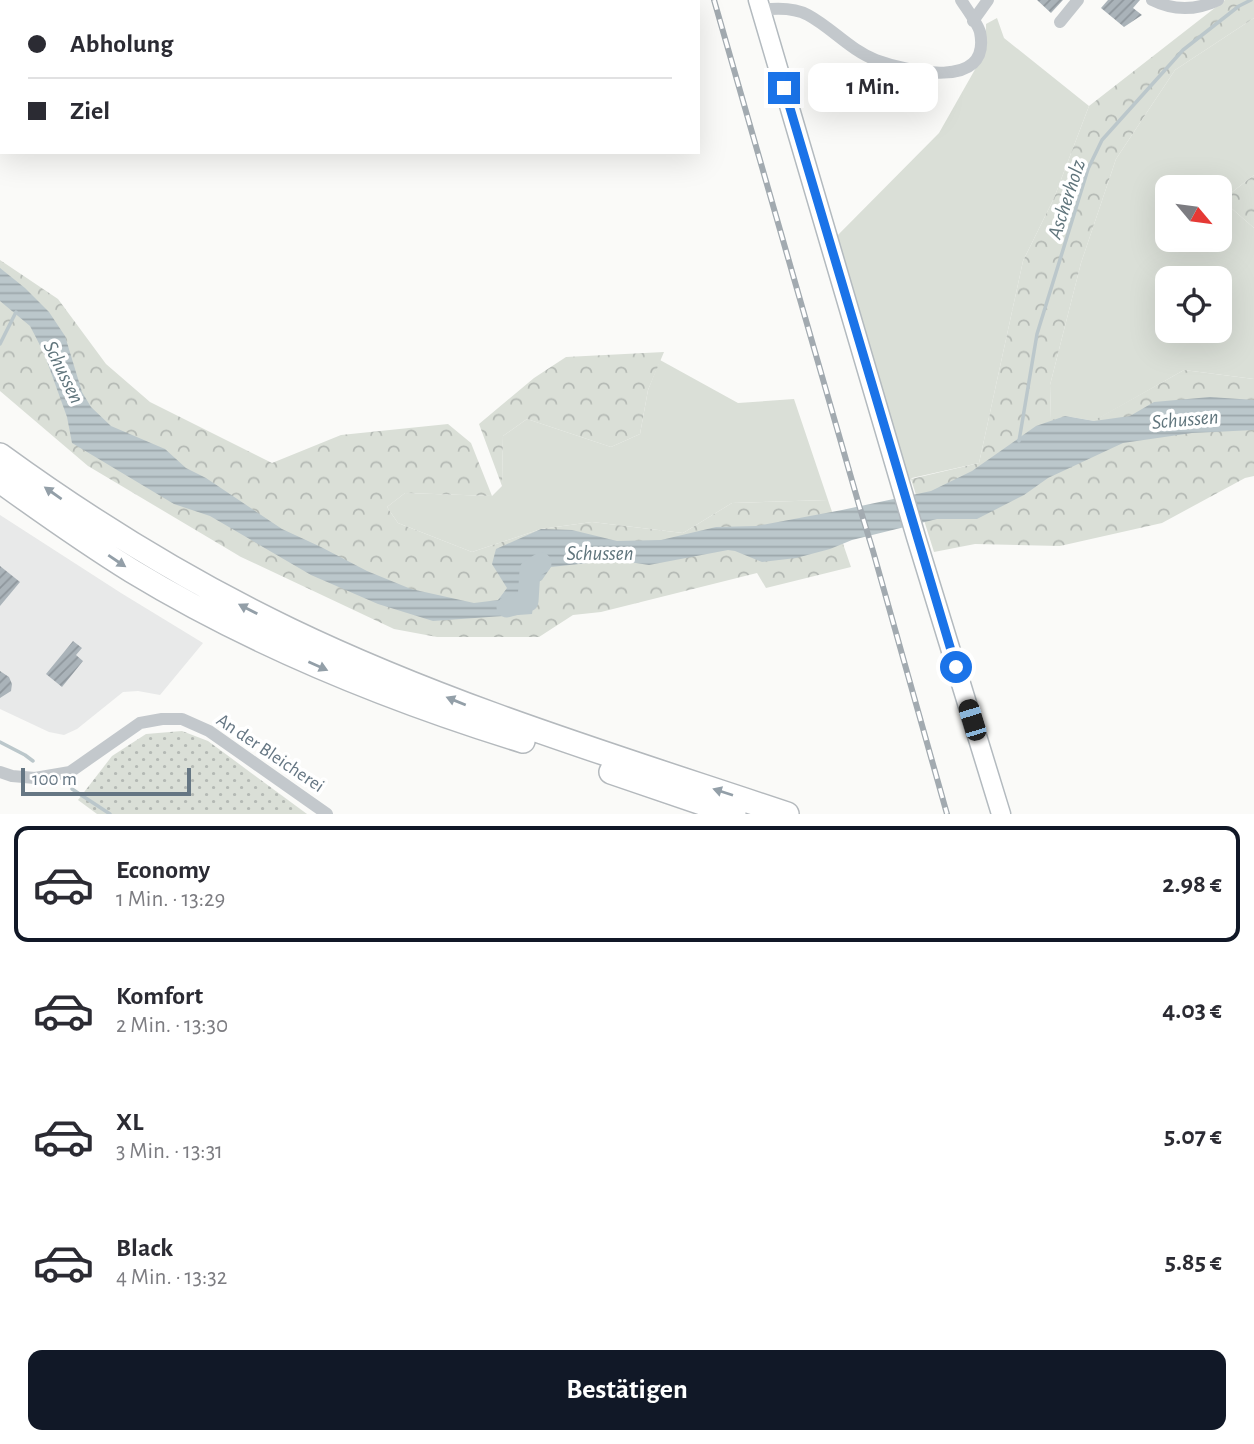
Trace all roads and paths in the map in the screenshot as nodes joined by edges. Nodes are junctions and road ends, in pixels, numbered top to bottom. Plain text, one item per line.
1 (961, 0) edge
2 (988, 0) edge
3 (1078, 0) edge
4 (1152, 0) edge
5 (1218, 0) edge
6 (760, 5) edge
7 (973, 21) junction
8 (1060, 22) dead end
9 (0, 455) edge
10 (0, 481) edge
11 (0, 772) edge
12 (327, 814) edge
13 (734, 814) edge
14 (787, 814) edge
15 (1001, 814) edge

1 - 7 street
2 - 7 street
3 - 8 street
4 - 5 street
6 - 7 street
6 - 15 street
14 -> 9 highway
10 -> 13 highway
11 - 12 street, An der Bleicherei

